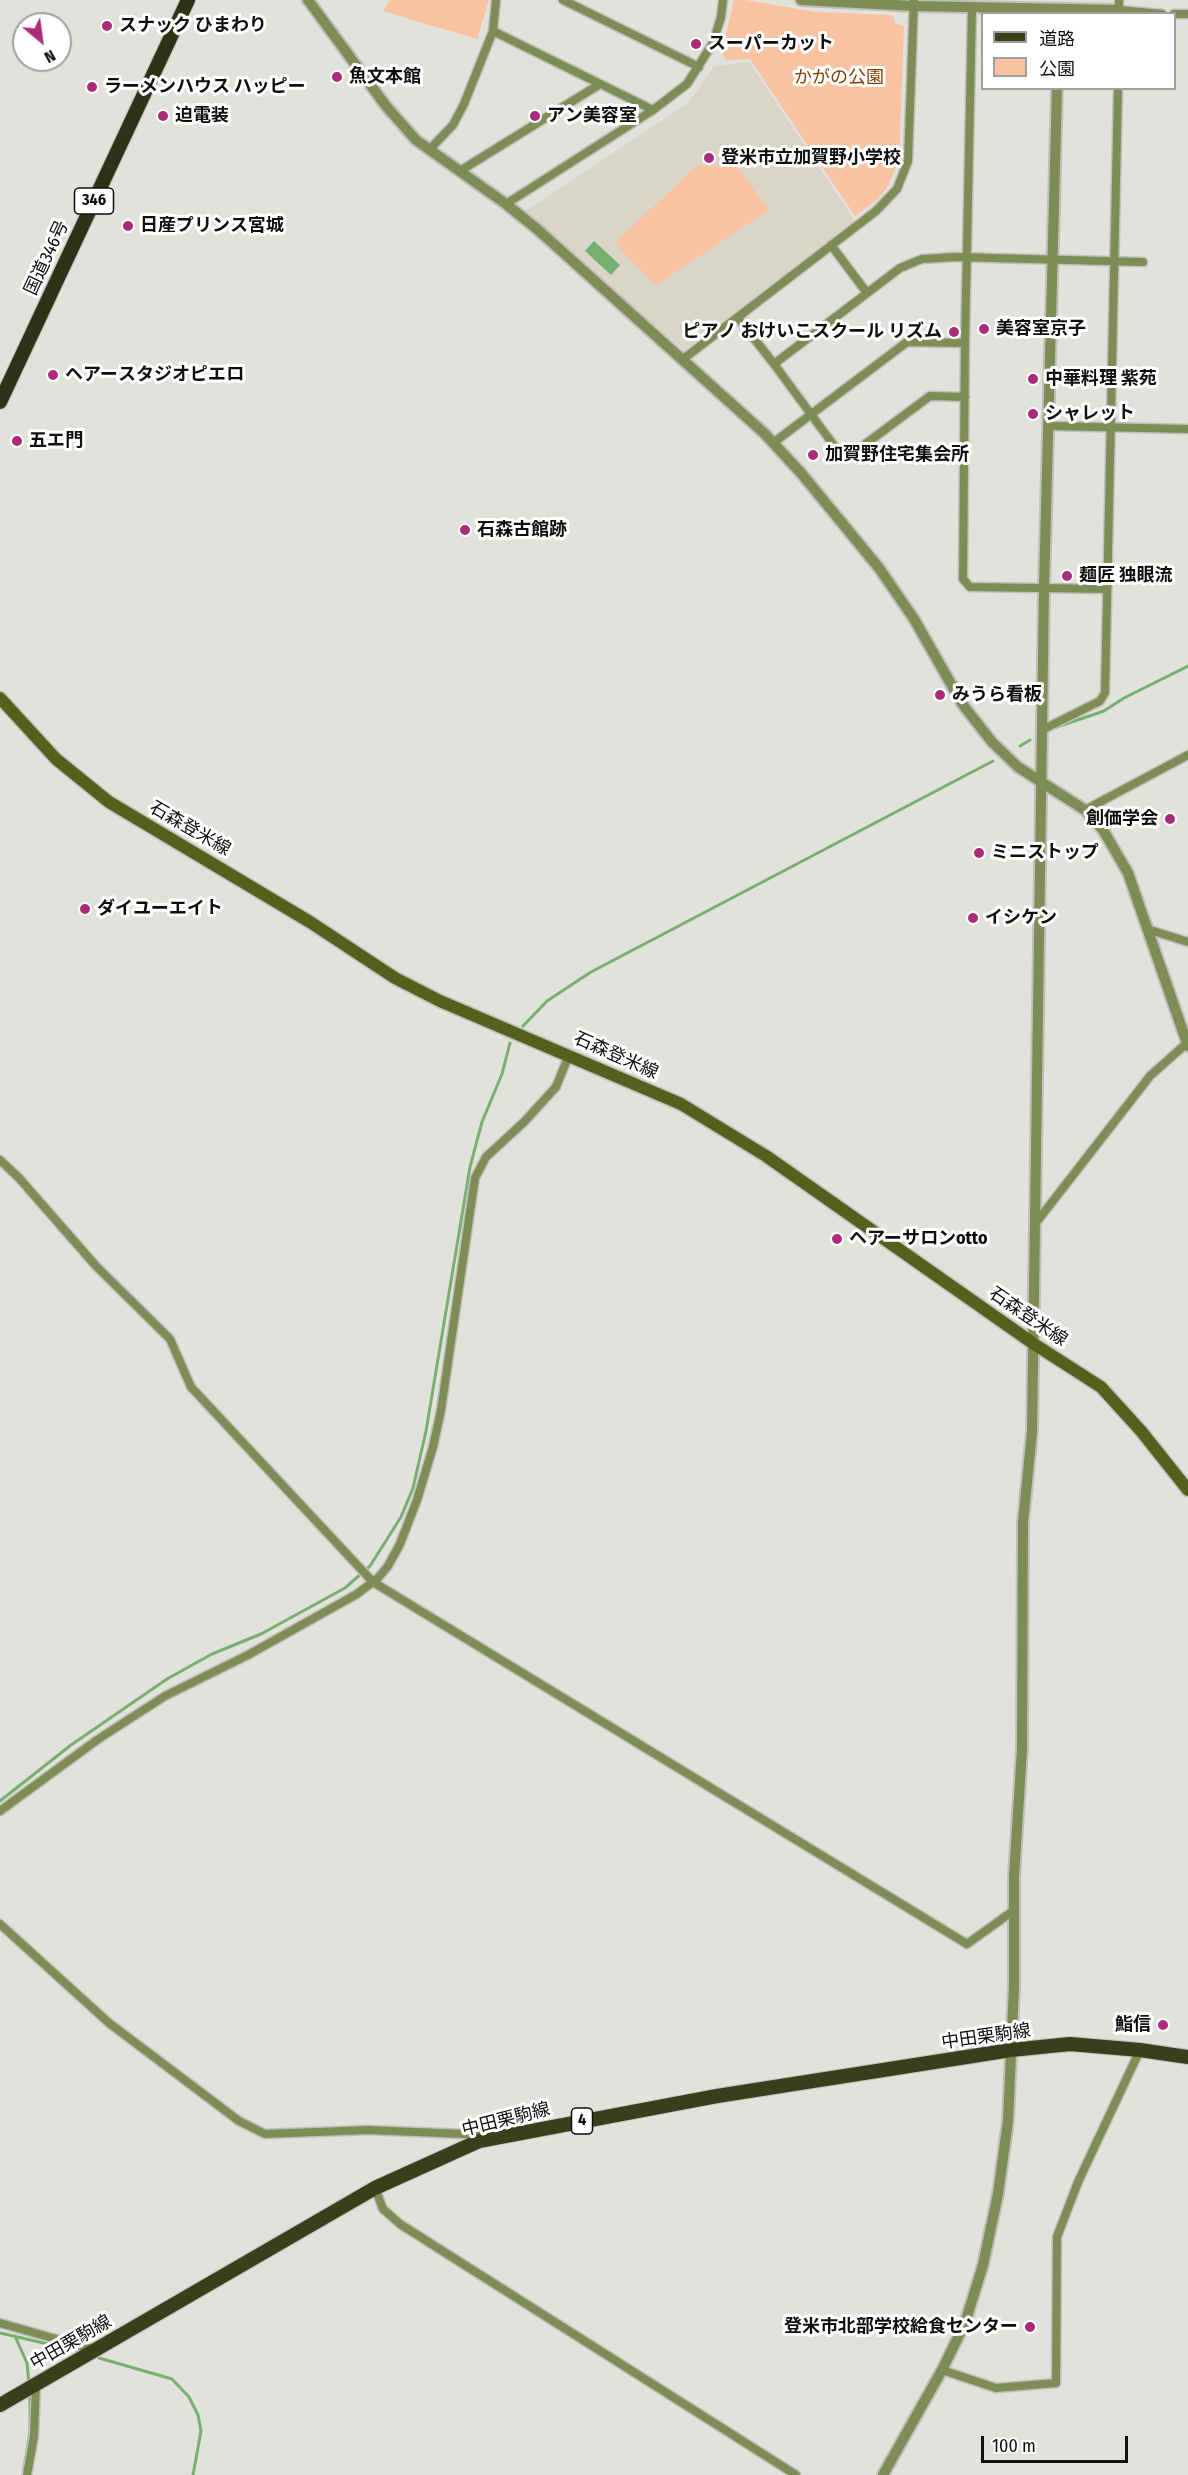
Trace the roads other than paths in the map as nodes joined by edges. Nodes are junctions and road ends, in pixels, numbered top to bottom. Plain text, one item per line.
1 (188, 0) edge
2 (308, 0) edge
3 (496, 0) edge
4 (563, 0) edge
5 (723, 0) edge
6 (801, 0) edge
7 (914, 3) edge
8 (972, 7) junction
9 (1058, 8) edge
10 (1119, 8) edge
11 (1148, 12) edge
12 (493, 31) junction
13 (699, 67) junction
14 (600, 84) junction
15 (1057, 90) edge
16 (1118, 90) edge
17 (653, 110) junction
18 (429, 150) junction
19 (460, 171) junction
20 (506, 204) junction
21 (831, 245) junction
22 (967, 258) junction
23 (1053, 261) junction
24 (1114, 262) junction
25 (1143, 262) dead end
26 (867, 293) junction
27 (738, 318) junction
28 (965, 343) junction
29 (682, 360) junction
30 (774, 364) junction
31 (964, 397) junction
32 (0, 402) edge
33 (811, 414) junction
34 (1050, 426) junction
35 (1111, 426) junction
36 (1188, 429) edge
37 (773, 443) junction
38 (1044, 588) junction
39 (1107, 590) junction
40 (0, 698) edge
41 (1044, 729) junction
42 (1188, 755) edge
43 (1043, 785) junction
44 (1085, 810) junction
45 (1147, 929) junction
46 (1188, 942) edge
47 (1187, 1045) edge
48 (569, 1055) junction
49 (0, 1160) edge
50 (1035, 1224) junction
51 (1034, 1344) junction
52 (1188, 1490) edge
53 (370, 1580) junction
54 (0, 1811) edge
55 (1013, 1911) junction
56 (0, 1924) edge
57 (1011, 2050) junction
58 (1140, 2050) junction
59 (1188, 2057) edge
60 (506, 2134) junction
61 (375, 2188) junction
62 (0, 2323) edge
63 (95, 2350) junction
64 (942, 2370) junction
65 (32, 2386) junction
66 (0, 2405) edge
67 (27, 2475) edge
68 (796, 2475) edge
69 (883, 2475) edge

1 - 32 highway, 国道346号 / 346
2 - 18 street
3 - 12 street
4 - 13 street
5 - 13 street
6 - 7 street
7 - 8 street
7 - 21 street
8 - 9 street
8 - 22 street
9 - 10 street
10 - 11 street
12 - 14 street
12 - 18 street
13 - 17 street
14 - 17 street
14 - 19 street
15 - 23 street
16 - 24 street
17 - 20 street
18 - 19 street
19 - 20 street
20 - 29 street
21 - 26 street
21 - 27 street
22 - 23 street
22 - 26 street
22 - 28 street
23 - 24 street
23 - 34 street
24 - 25 street
24 - 35 street
26 - 30 street
27 - 29 street
27 - 30 street
28 - 31 street
28 - 33 street
29 - 37 street
30 - 33 street
31 - 33 street
31 - 38 street
33 - 37 street
34 - 35 street
34 - 38 street
35 - 36 street
35 - 39 street
37 - 43 street
38 - 39 street
38 - 41 street
39 - 41 street
40 - 48 main road, 石森登米線
41 - 43 street
42 - 44 street
43 - 44 street
43 - 50 street
44 - 45 street
45 - 46 street
45 - 47 street
47 - 50 street
48 - 51 main road, 石森登米線
48 - 53 street
49 - 53 street
50 - 51 street
51 - 52 main road, 石森登米線
51 - 55 street
53 - 54 street
53 - 55 street
55 - 57 street
56 - 60 street
57 - 58 main road, 中田栗駒線 / 4
57 - 60 main road, 中田栗駒線 / 4
57 - 64 street
58 - 59 main road, 中田栗駒線 / 4
58 - 64 street
60 - 61 main road, 中田栗駒線 / 4
61 - 63 main road, 中田栗駒線 / 4
61 - 68 street
62 - 63 street
63 - 65 main road, 中田栗駒線 / 4
64 - 69 street
65 - 66 main road, 中田栗駒線 / 4
65 - 67 street

